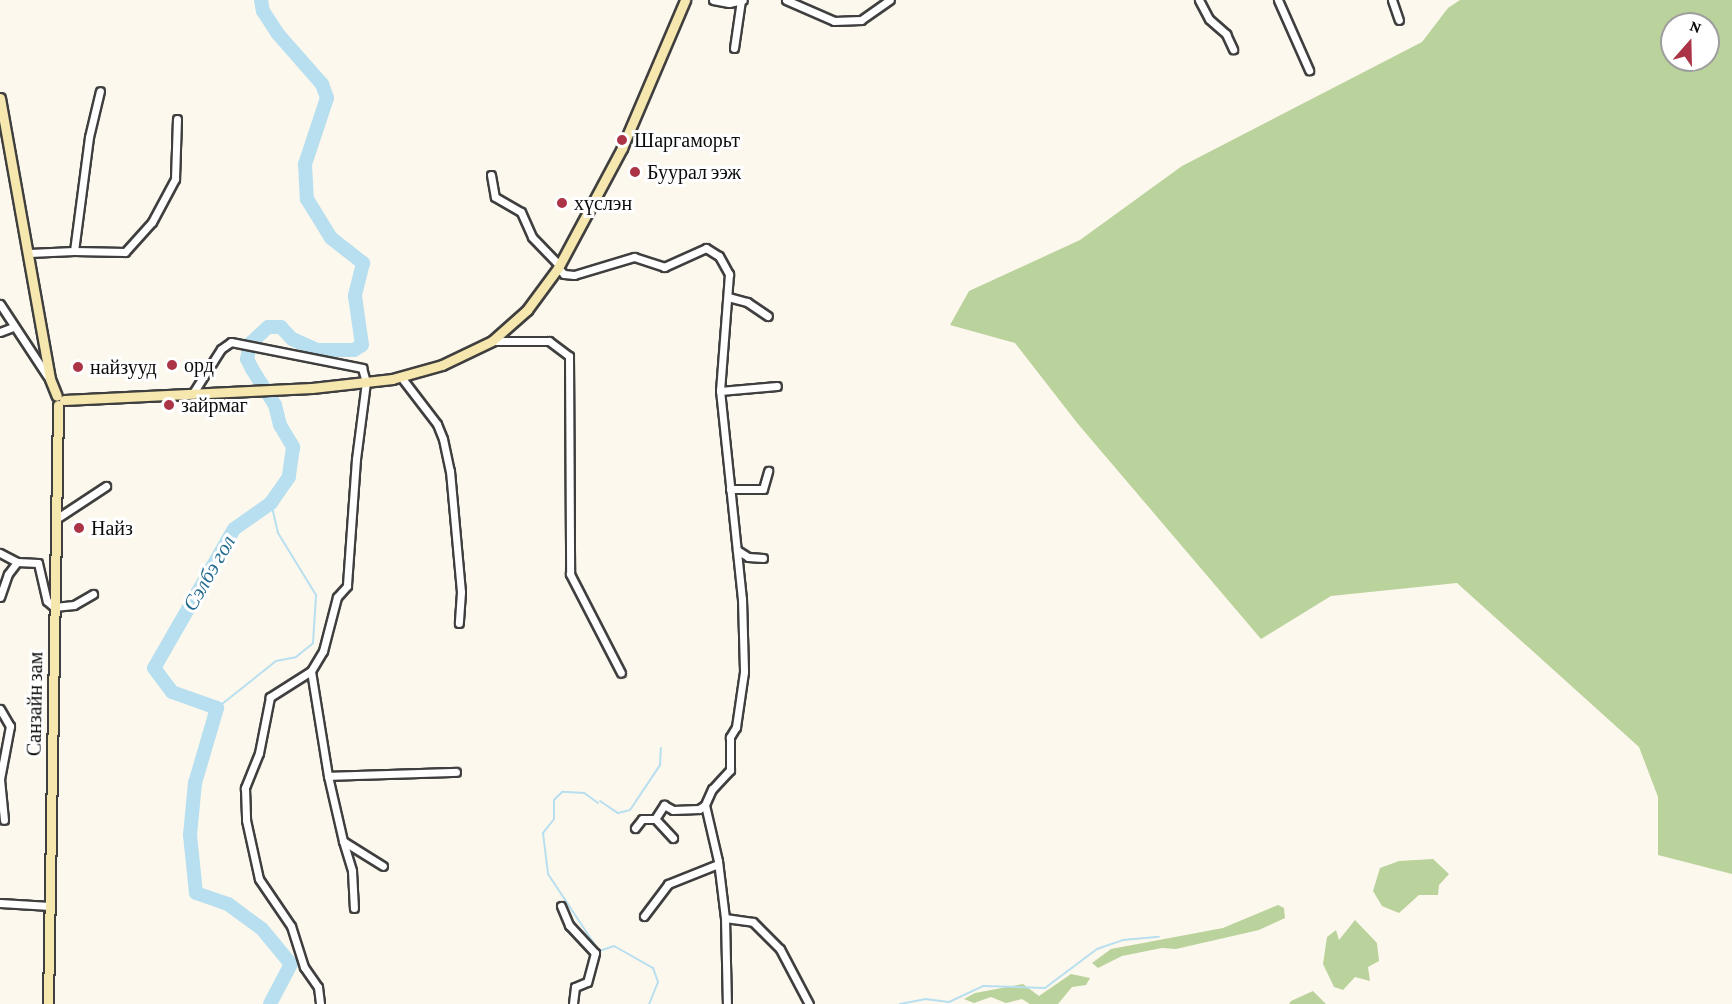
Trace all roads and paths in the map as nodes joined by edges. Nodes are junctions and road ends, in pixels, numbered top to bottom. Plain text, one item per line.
1 (685, 0) edge
2 (713, 0) edge
3 (742, 0) edge
4 (786, 0) edge
5 (890, 0) edge
6 (1199, 0) edge
7 (1278, 0) edge
8 (1392, 0) edge
9 (1399, 20) dead end
10 (734, 48) dead end
11 (1233, 49) dead end
12 (1309, 70) dead end
13 (100, 91) dead end
14 (0, 98) edge
15 (177, 119) dead end
16 (491, 175) dead end
17 (74, 251) junction
18 (29, 253) junction
19 (559, 266) junction
20 (728, 297) junction
21 (0, 304) edge
22 (768, 316) dead end
23 (13, 327) junction
24 (0, 332) edge
25 (492, 341) junction
26 (401, 377) junction
27 (50, 379) junction
28 (366, 382) junction
29 (777, 386) dead end
30 (720, 391) junction
31 (193, 393) junction
32 (60, 400) junction
33 (768, 471) dead end
34 (106, 486) dead end
35 (730, 489) junction
36 (56, 519) junction
37 (737, 550) junction
38 (1, 554) edge
39 (763, 558) dead end
40 (17, 562) junction
41 (93, 594) dead end
42 (0, 597) edge
43 (54, 607) junction
44 (459, 623) dead end
45 (311, 671) junction
46 (621, 673) dead end
47 (0, 709) edge
48 (456, 772) dead end
49 (328, 776) junction
50 (705, 805) junction
51 (655, 819) junction
52 (4, 820) dead end
53 (635, 828) dead end
54 (673, 838) dead end
55 (343, 841) junction
56 (718, 864) junction
57 (383, 866) dead end
58 (0, 903) edge
59 (50, 906) junction
60 (561, 906) dead end
61 (354, 908) dead end
62 (644, 916) dead end
63 (725, 918) junction
64 (48, 1004) edge
65 (320, 1004) edge
66 (573, 1004) edge
67 (728, 1004) edge
68 (809, 1004) edge

1 - 19 main road
2 - 3 street
3 - 10 street
4 - 5 street
6 - 11 street
7 - 12 street
8 - 9 street
13 - 17 street
14 - 18 main road
15 - 17 street
16 - 19 street
17 - 18 street
18 - 27 main road
19 - 20 street
19 - 25 main road
20 - 22 street
20 - 30 street
21 - 23 street
23 - 24 street
23 - 27 street
25 - 26 main road
25 - 46 street
26 - 28 main road
26 - 44 street
27 - 32 main road
28 - 31 main road
28 - 31 street
28 - 45 street
29 - 30 street
30 - 35 street
31 - 32 main road
32 - 36 main road, Санзайн зам
33 - 35 street
34 - 36 street
35 - 37 street
36 - 43 main road, Санзайн зам
37 - 39 street
37 - 50 street
38 - 40 street
40 - 42 street
40 - 43 street
41 - 43 street
43 - 59 main road, Санзайн зам
45 - 49 street
45 - 65 street
47 - 52 street
48 - 49 street
49 - 55 street
50 - 51 street
50 - 56 street
51 - 53 street
51 - 54 street
55 - 57 street
55 - 61 street
56 - 62 street
56 - 63 street
58 - 59 street
59 - 64 main road, Санзайн зам
60 - 66 street
63 - 67 street
63 - 68 street

